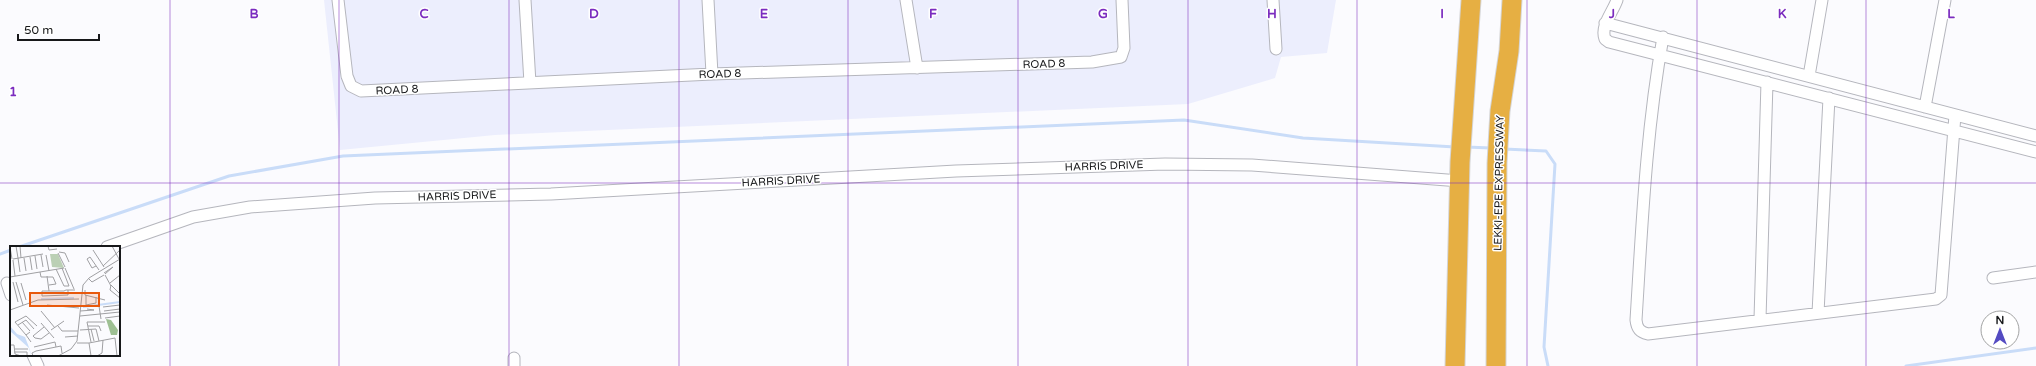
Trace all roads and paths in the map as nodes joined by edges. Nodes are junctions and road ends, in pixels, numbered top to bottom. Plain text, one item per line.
1 (338, 0) edge
2 (525, 0) edge
3 (708, 0) edge
4 (906, 0) edge
5 (1122, 0) edge
6 (1273, 0) edge
7 (1471, 0) edge
8 (1512, 0) edge
9 (1618, 0) edge
10 (1822, 0) edge
11 (1945, 0) edge
12 (1605, 23) junction
13 (1664, 38) junction
14 (1276, 49) dead end
15 (1660, 54) junction
16 (917, 68) junction
17 (712, 74) junction
18 (1809, 76) junction
19 (1767, 82) junction
20 (530, 83) junction
21 (1829, 98) junction
22 (1925, 107) junction
23 (1954, 115) junction
24 (1953, 130) junction
25 (2036, 136) edge
26 (2036, 152) edge
27 (1460, 181) junction
28 (110, 246) edge
29 (2036, 272) edge
30 (1993, 278) dead end
31 (1818, 313) junction
32 (1760, 319) junction
33 (33, 356) edge
34 (38, 366) edge
35 (1455, 366) edge
36 (1496, 366) edge

1 - 20 street, ROAD 8
2 - 20 street
3 - 17 street
4 - 16 street
5 - 16 street, ROAD 8
6 - 14 street
7 - 27 highway
8 - 36 highway, LEKKI-EPE EXPRESSWAY
9 - 12 street
10 - 18 street
11 - 22 street
12 - 13 street
12 - 15 street
13 - 15 street
13 - 18 street
15 - 19 street
15 - 32 street
16 - 17 street, ROAD 8
17 - 20 street, ROAD 8
18 - 22 street
19 - 21 street
19 - 32 street
21 - 24 street
21 - 31 street
22 - 23 street
23 - 24 street
23 - 25 street
24 - 26 street
24 - 31 street
27 - 28 street, HARRIS DRIVE
27 - 35 highway
29 - 30 street
31 - 32 street
33 - 34 street

